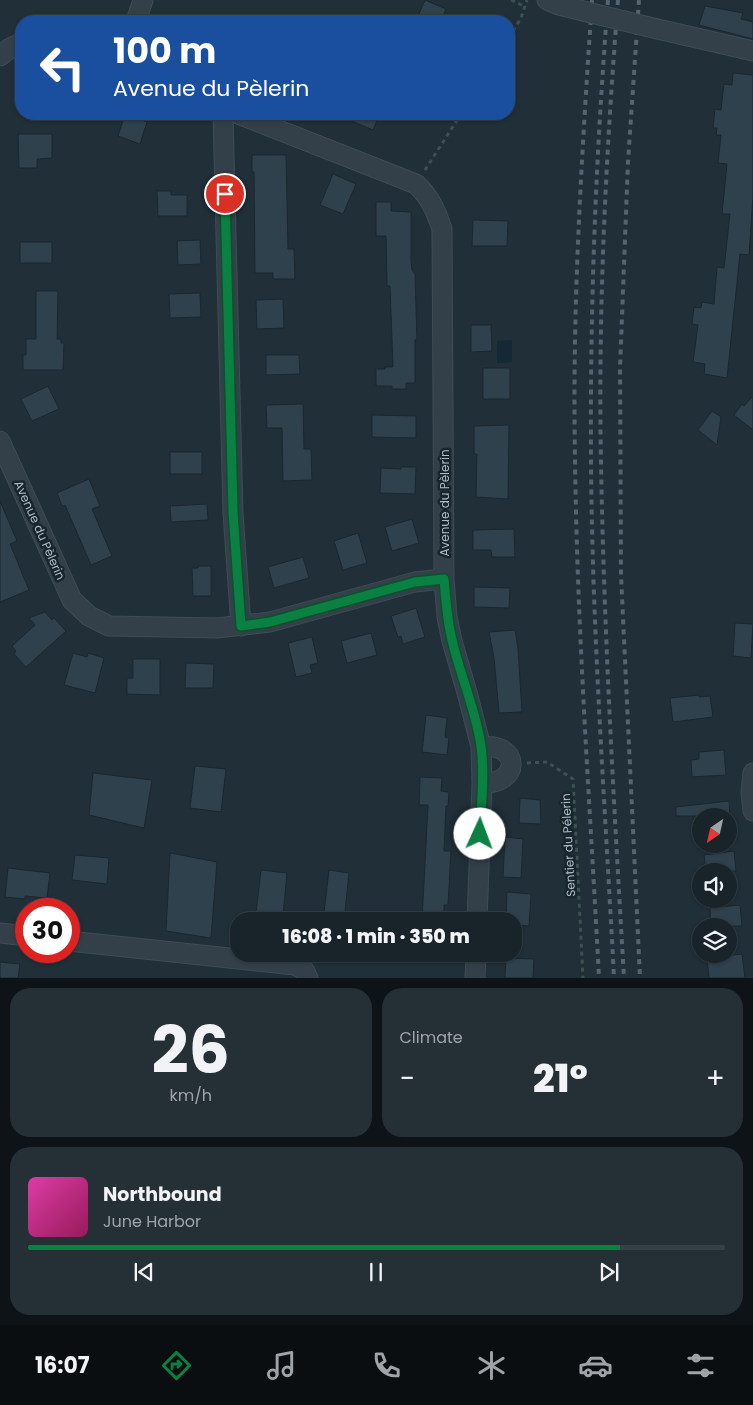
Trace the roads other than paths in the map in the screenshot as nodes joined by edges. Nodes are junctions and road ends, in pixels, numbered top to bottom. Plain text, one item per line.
1 (143, 0) edge
2 (548, 0) edge
3 (138, 15) edge
4 (15, 46) edge
5 (753, 51) edge
6 (0, 56) edge
7 (222, 120) edge
8 (253, 120) edge
9 (0, 441) edge
10 (444, 579) junction
11 (241, 626) junction
12 (481, 747) junction
13 (753, 773) edge
14 (482, 783) junction
15 (753, 811) edge
16 (477, 912) edge
17 (0, 934) edge
18 (15, 935) edge
19 (80, 942) edge
20 (476, 962) edge
21 (306, 974) edge
22 (475, 978) edge

1 - 3 street
2 - 5 street, bridge
4 - 6 street
7 - 11 street
8 - 10 street, Avenue du Pèlerin
9 - 11 street, Avenue du Pèlerin
10 - 11 street, Avenue du Pèlerin
10 - 12 street
12 - 14 street
12 - 14 street
13 - 15 street
14 - 16 street
17 - 18 street
19 - 21 street
20 - 22 street

